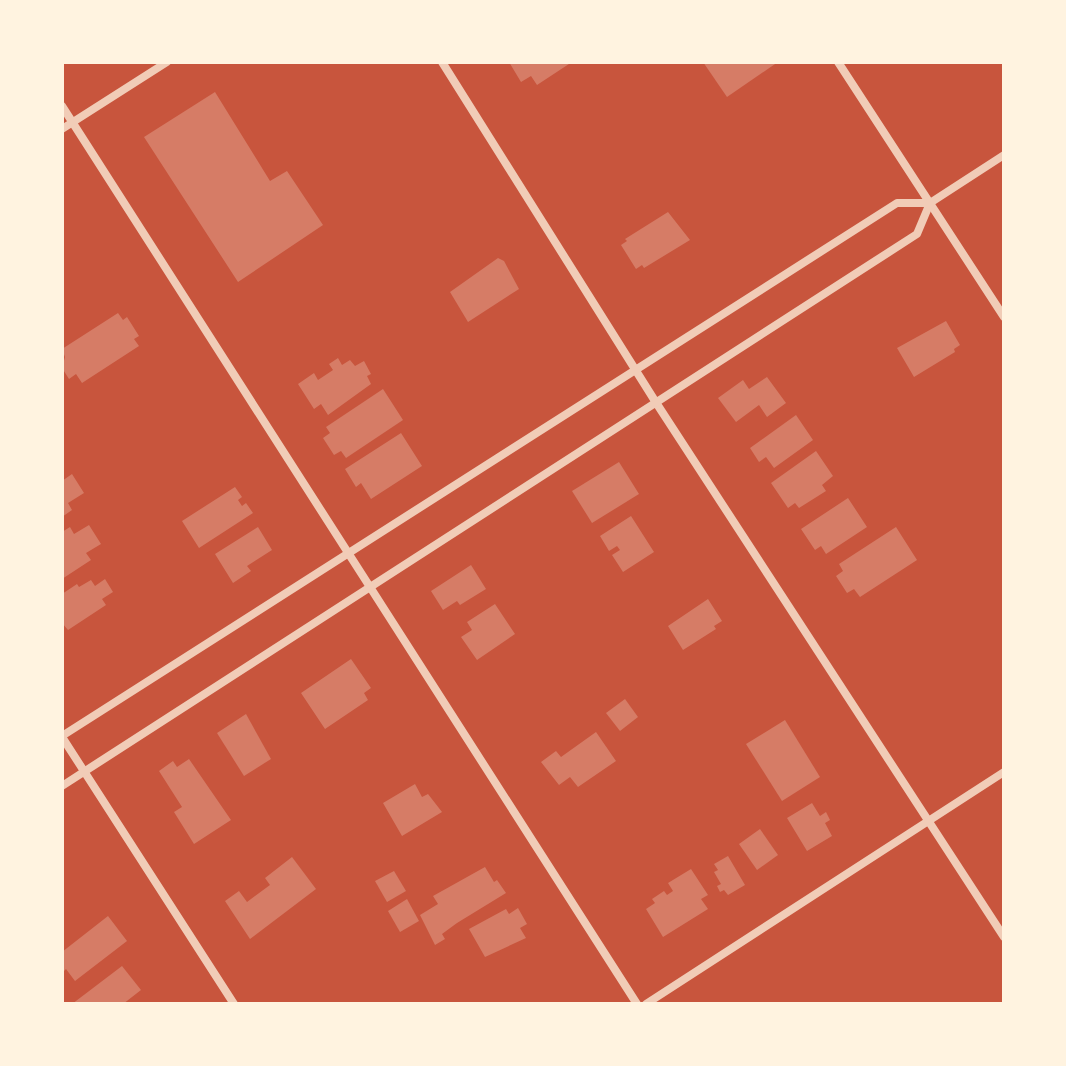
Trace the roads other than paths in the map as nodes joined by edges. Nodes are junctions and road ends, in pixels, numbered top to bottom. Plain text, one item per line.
1 (167, 62) edge
2 (442, 62) edge
3 (838, 62) edge
4 (62, 106) edge
5 (72, 122) junction
6 (62, 129) edge
7 (1004, 155) edge
8 (930, 203) junction
9 (1004, 317) edge
10 (636, 371) junction
11 (655, 401) junction
12 (349, 554) junction
13 (369, 586) junction
14 (62, 736) edge
15 (1004, 772) edge
16 (83, 773) junction
17 (62, 786) edge
18 (931, 820) junction
19 (1004, 937) edge
20 (234, 1004) edge
21 (637, 1004) edge
22 (646, 1004) edge

1 - 5 street
2 - 10 street
3 - 8 street
4 - 5 street
5 - 6 street
5 - 12 street
7 - 8 street
8 - 9 street
8 - 10 street
8 - 11 street
10 - 11 street
10 - 12 street
11 - 13 street
11 - 18 street
12 - 13 street
12 - 14 street
13 - 16 street
13 - 21 street
14 - 16 street
15 - 18 street
16 - 17 street
16 - 20 street
18 - 19 street
18 - 22 street

